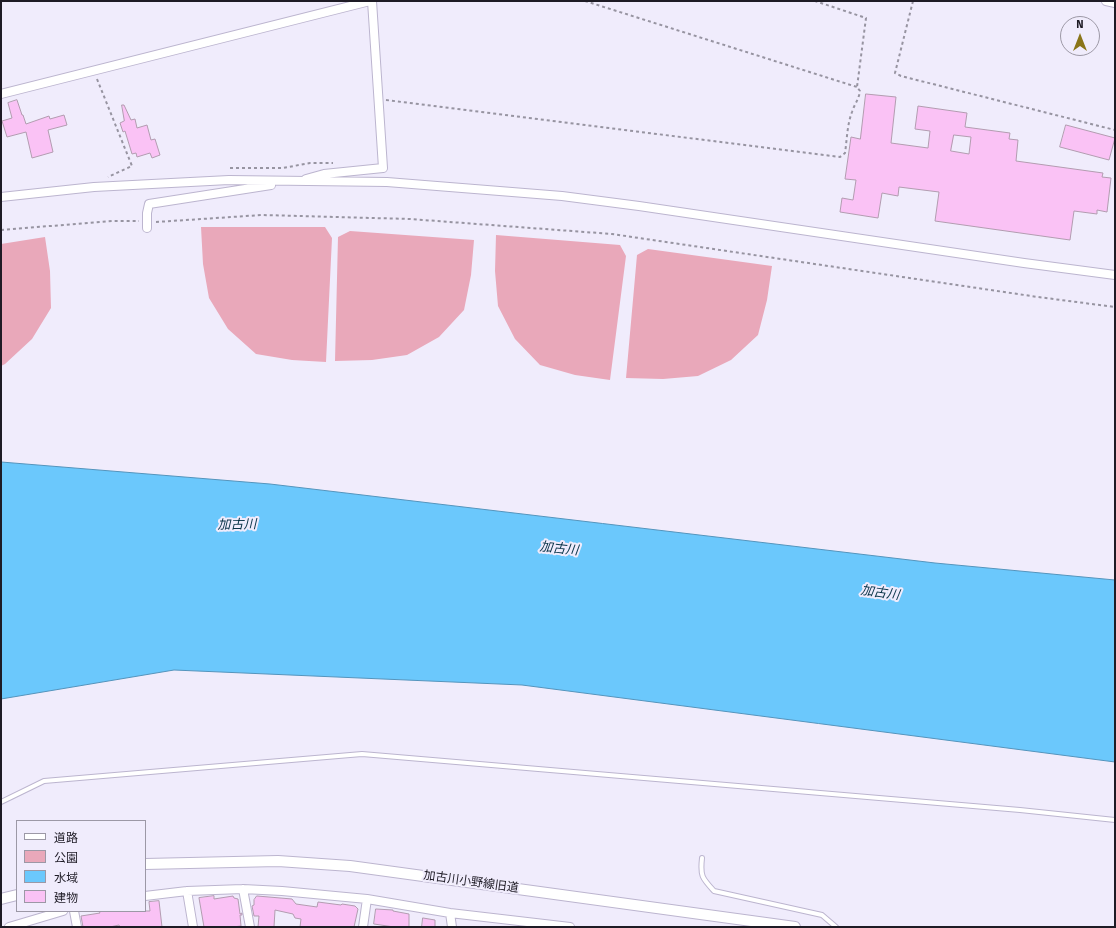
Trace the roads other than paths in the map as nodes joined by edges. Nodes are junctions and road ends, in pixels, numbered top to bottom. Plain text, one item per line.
1 (371, 1) edge
2 (1106, 1) edge
3 (1115, 3) edge
4 (1, 94) edge
5 (296, 182) junction
6 (1, 197) edge
7 (147, 225) road end
8 (1115, 275) edge
9 (1, 802) edge
10 (1115, 820) edge
11 (702, 858) dead end
12 (146, 864) edge
13 (243, 889) junction
14 (187, 891) junction
15 (16, 895) edge
16 (146, 896) edge
17 (1, 899) edge
18 (367, 899) junction
19 (60, 912) edge
20 (74, 912) edge
21 (450, 913) junction
22 (22, 925) edge
23 (9, 927) edge
24 (76, 927) edge
25 (193, 927) edge
26 (250, 927) edge
27 (363, 927) edge
28 (452, 927) edge
29 (570, 927) edge
30 (795, 927) edge
31 (836, 927) edge

1 - 4 street
1 - 5 street
2 - 3 street
5 - 6 street
5 - 7 street
5 - 8 street
9 - 10 lane
11 - 31 lane
12 - 30 street, 加古川小野線旧道
13 - 14 street
13 - 18 street
13 - 26 street
14 - 16 street
14 - 25 street
15 - 17 street
18 - 21 street
18 - 27 street
19 - 22 street
20 - 24 street
21 - 28 street
21 - 29 street
22 - 23 street

